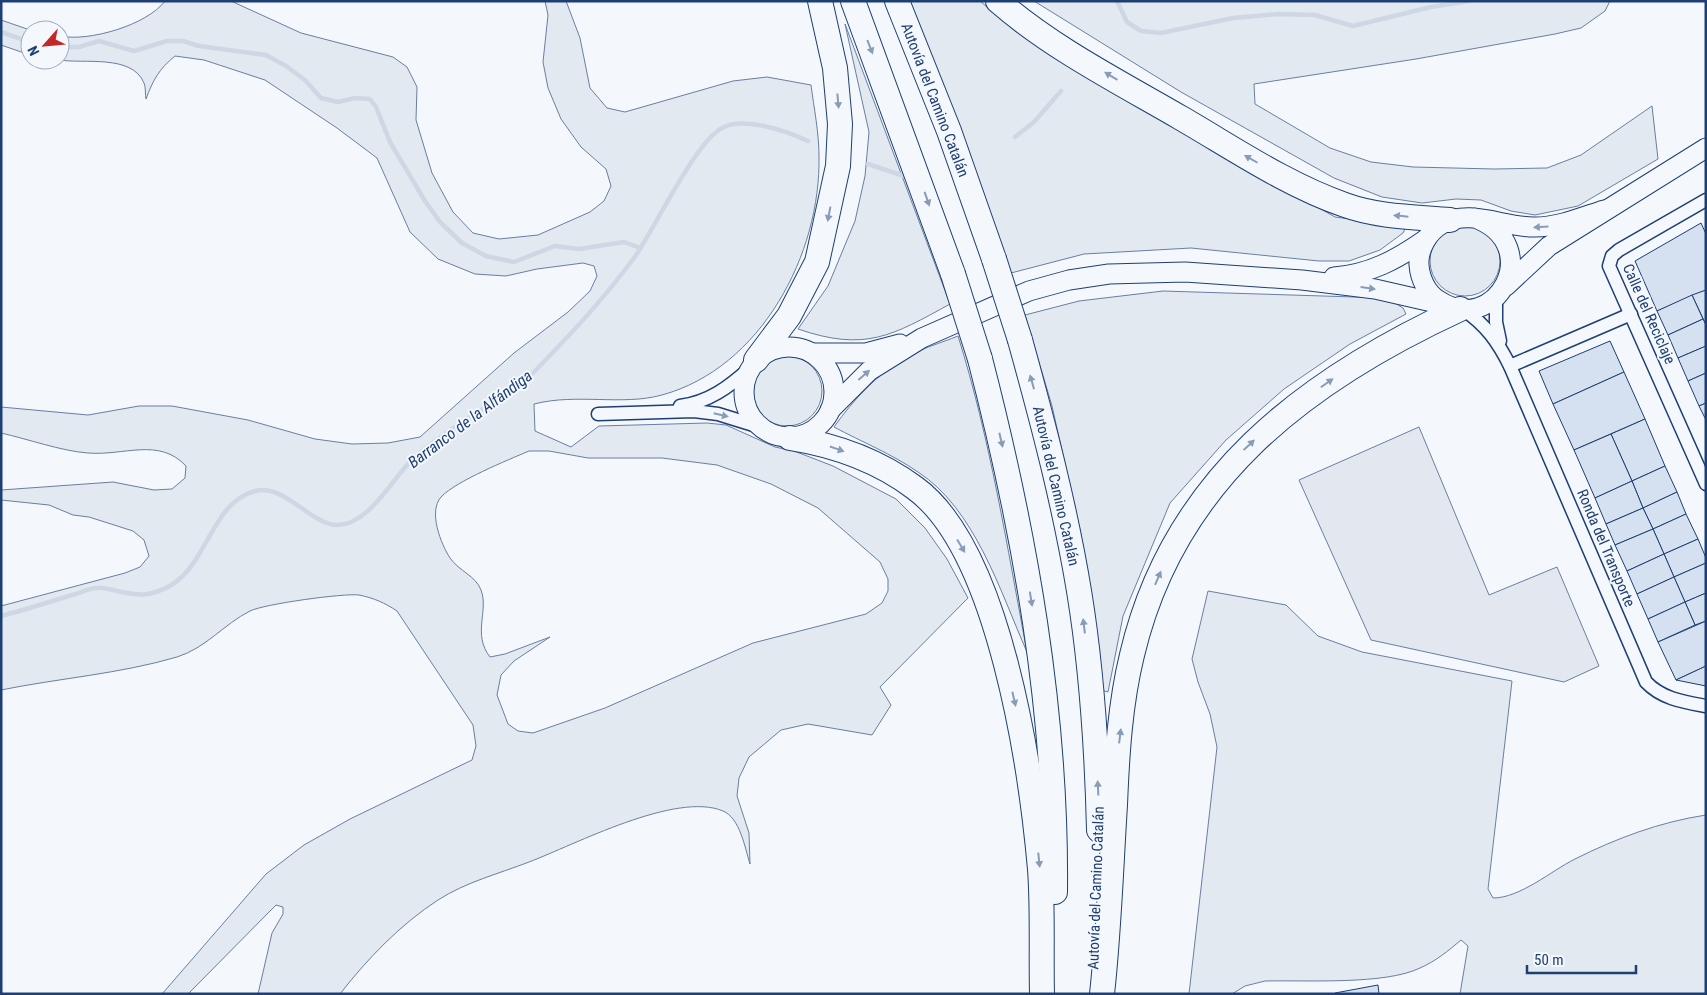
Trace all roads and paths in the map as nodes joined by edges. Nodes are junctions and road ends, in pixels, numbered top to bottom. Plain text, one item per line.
1 (820, 1) edge
2 (853, 1) edge
3 (897, 1) edge
4 (998, 1) edge
5 (1705, 152) edge
6 (1706, 200) edge
7 (1604, 210) junction
8 (1475, 218) junction
9 (1450, 220) junction
10 (1426, 239) junction
11 (1302, 280) junction
12 (1500, 294) junction
13 (1456, 308) junction
14 (1630, 314) junction
15 (922, 338) junction
16 (1501, 348) junction
17 (812, 353) junction
18 (753, 364) junction
19 (1510, 366) junction
20 (830, 410) junction
21 (638, 412) junction
22 (598, 414) dead end
23 (760, 427) junction
24 (790, 438) junction
25 (1706, 484) edge
26 (1706, 706) edge
27 (1042, 994) edge
28 (1050, 994) edge
29 (1093, 994) edge
30 (1102, 994) edge

1 -> 18 highway
2 -> 28 highway, bridge
29 -> 3 highway, Autovía del Camino Catalán, bridge
9 -> 4 highway
5 - 7 main road
6 - 14 street, Calle del Reciclaje
7 -> 8 main road
7 - 12 main road
8 - 9 main road
8 - 12 main road
9 - 10 main road
10 - 11 main road
10 - 13 main road
11 -> 13 main road
11 - 15 main road
12 - 13 main road
12 - 16 street, Ronda del Transporte
13 - 16 street, Ronda del Transporte
30 -> 13 highway
14 - 19 street
14 - 25 street, Calle del Reciclaje
15 - 17 main road
20 -> 15 main road
16 - 19 street, Ronda del Transporte
17 - 18 main road
17 - 20 main road
18 - 21 street
18 - 23 main road
19 - 26 street, Ronda del Transporte
20 - 24 main road
21 - 22 street
21 -> 23 street
23 - 24 main road
24 -> 27 highway

